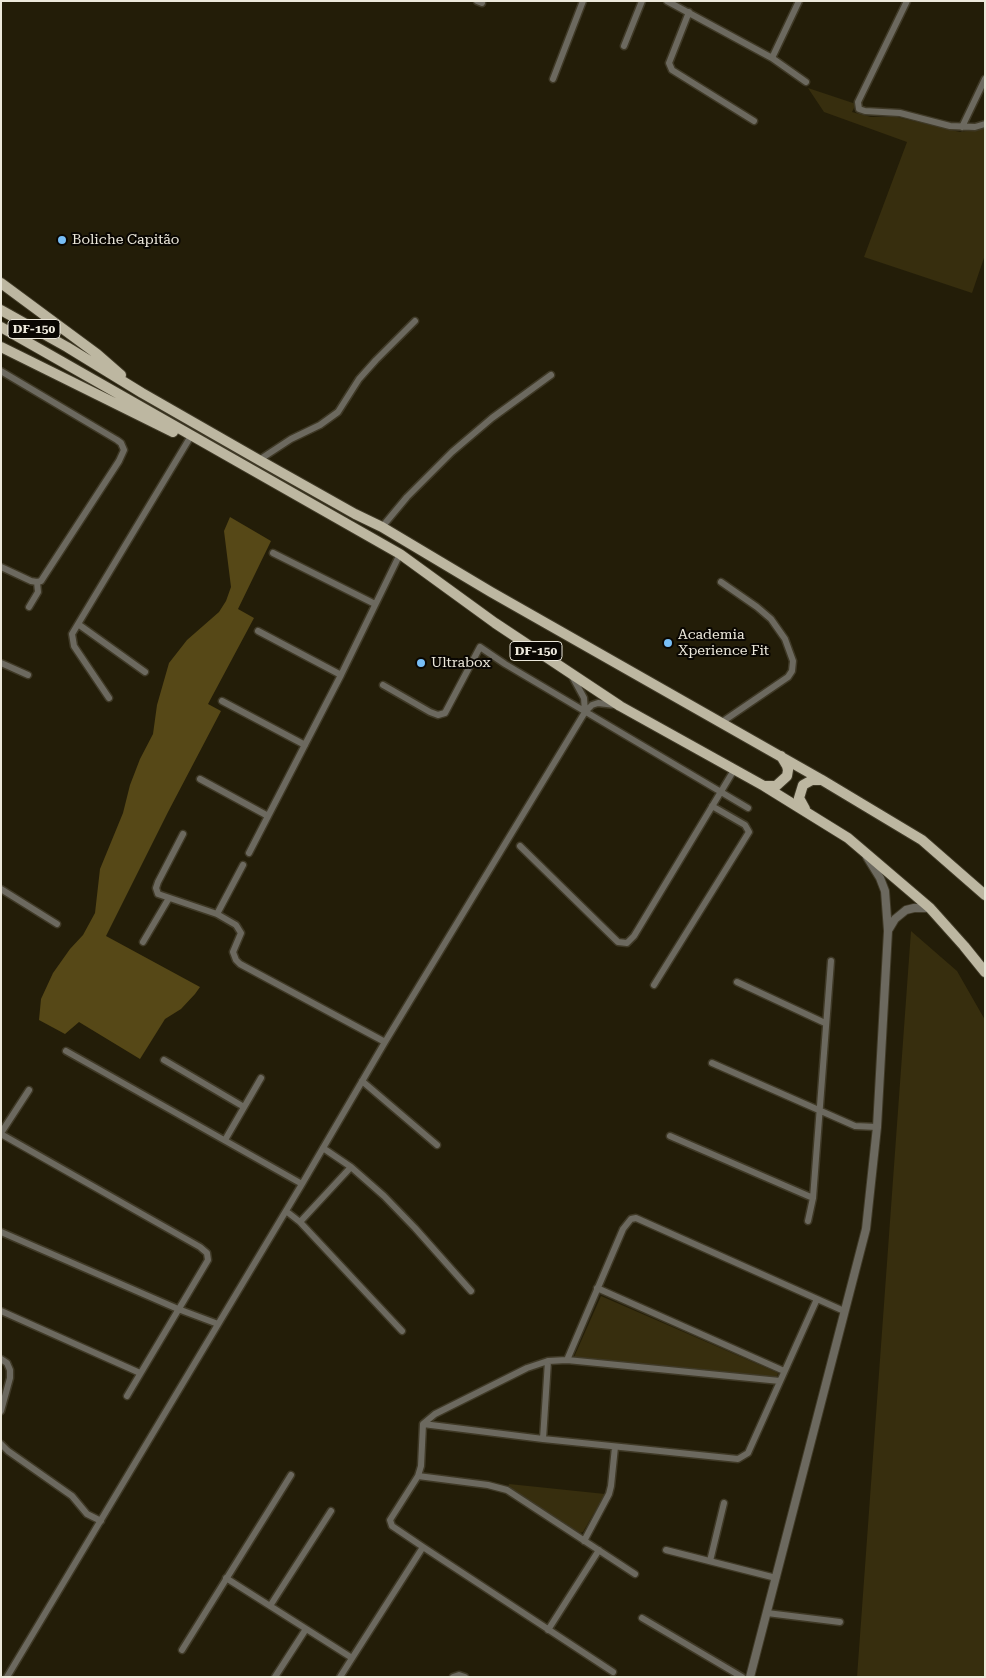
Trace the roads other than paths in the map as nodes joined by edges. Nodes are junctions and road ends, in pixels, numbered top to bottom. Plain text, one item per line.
1 (583, 1) edge
2 (642, 1) edge
3 (667, 1) edge
4 (799, 1) edge
5 (907, 1) edge
6 (679, 4) edge
7 (689, 12) junction
8 (624, 46) dead end
9 (772, 58) junction
10 (985, 79) edge
11 (553, 80) dead end
12 (806, 82) dead end
13 (754, 120) dead end
14 (985, 124) edge
15 (962, 126) junction
16 (1, 283) edge
17 (1, 310) edge
18 (415, 321) dead end
19 (1, 327) edge
20 (1, 347) edge
21 (1, 371) edge
22 (551, 375) dead end
23 (142, 393) junction
24 (188, 434) junction
25 (259, 460) junction
26 (382, 527) junction
27 (273, 553) dead end
28 (400, 554) junction
29 (1, 567) edge
30 (37, 582) junction
31 (721, 582) dead end
32 (375, 604) junction
33 (29, 607) dead end
34 (78, 624) junction
35 (258, 631) dead end
36 (1, 663) edge
37 (145, 672) dead end
38 (28, 675) dead end
39 (341, 675) junction
40 (572, 676) junction
41 (383, 685) dead end
42 (109, 698) dead end
43 (222, 701) dead end
44 (620, 706) junction
45 (585, 712) junction
46 (722, 722) junction
47 (305, 745) junction
48 (781, 756) junction
49 (734, 770) junction
50 (200, 779) dead end
51 (822, 780) junction
52 (764, 786) junction
53 (721, 792) junction
54 (712, 806) junction
55 (748, 808) dead end
56 (806, 810) junction
57 (268, 816) junction
58 (183, 834) dead end
59 (520, 846) dead end
60 (861, 847) junction
61 (249, 853) dead end
62 (243, 865) dead end
63 (1, 889) edge
64 (985, 895) edge
65 (169, 898) junction
66 (930, 908) junction
67 (217, 914) junction
68 (57, 924) dead end
69 (888, 931) junction
70 (143, 942) dead end
71 (831, 962) dead end
72 (985, 972) edge
73 (737, 982) dead end
74 (654, 985) dead end
75 (825, 1023) junction
76 (385, 1042) junction
77 (66, 1051) dead end
78 (164, 1060) dead end
79 (712, 1063) dead end
80 (261, 1078) dead end
81 (362, 1081) junction
82 (28, 1090) dead end
83 (244, 1107) junction
84 (820, 1111) junction
85 (877, 1127) junction
86 (1, 1134) edge
87 (670, 1136) dead end
88 (224, 1140) junction
89 (437, 1145) dead end
90 (323, 1148) junction
91 (351, 1167) junction
92 (302, 1184) junction
93 (813, 1198) junction
94 (286, 1211) junction
95 (808, 1221) dead end
96 (300, 1222) junction
97 (1, 1232) edge
98 (597, 1288) junction
99 (471, 1290) dead end
100 (817, 1299) junction
101 (178, 1309) junction
102 (1, 1311) edge
103 (844, 1311) junction
104 (218, 1324) junction
105 (402, 1331) dead end
106 (1, 1359) edge
107 (567, 1360) junction
108 (548, 1361) junction
109 (784, 1371) junction
110 (140, 1373) junction
111 (780, 1381) junction
112 (127, 1396) dead end
113 (1, 1411) edge
114 (423, 1424) junction
115 (543, 1439) junction
116 (1, 1444) edge
117 (615, 1446) junction
118 (291, 1475) dead end
119 (418, 1476) junction
120 (724, 1503) dead end
121 (331, 1511) dead end
122 (101, 1521) junction
123 (584, 1540) junction
124 (423, 1547) junction
125 (599, 1550) junction
126 (666, 1550) dead end
127 (710, 1561) junction
128 (635, 1574) dead end
129 (226, 1578) junction
130 (776, 1578) junction
131 (270, 1606) junction
132 (767, 1613) junction
133 (642, 1618) dead end
134 (840, 1622) dead end
135 (306, 1629) junction
136 (548, 1630) junction
137 (182, 1650) dead end
138 (352, 1658) junction
139 (613, 1672) dead end
140 (7, 1677) edge
141 (274, 1677) edge
142 (340, 1677) edge
143 (453, 1677) edge
144 (465, 1677) edge
145 (742, 1677) edge
146 (750, 1677) edge

1 - 11 street
2 - 8 street
3 - 6 street
4 - 9 street
5 - 15 street
6 - 7 street
7 - 9 street
7 - 13 street
9 - 12 street
10 - 15 street
14 - 15 street
16 - 23 main road
17 - 23 main road, DF-150
18 - 25 street
19 - 24 main road, DF-150
20 - 24 main road
21 - 30 street
22 - 26 street
23 - 25 main road, DF-150
24 - 28 main road, DF-150
24 - 34 street
25 - 26 main road, DF-150
26 - 46 main road, DF-150
27 - 32 street
28 - 32 street
28 - 40 main road, DF-150
29 - 30 street
30 - 33 street
31 - 46 street
32 - 39 street
34 - 37 street
34 - 42 street
35 - 39 street
36 - 38 street
39 - 47 street
40 - 44 main road, DF-150
40 - 45 street
41 - 45 street
43 - 47 street
44 - 45 street
44 - 49 main road, DF-150
45 - 53 street
45 - 76 street
46 - 48 main road, DF-150
47 - 57 street
48 - 51 main road, DF-150
48 - 52 main road
49 - 52 main road, DF-150
49 - 53 street
50 - 57 street
51 - 56 main road
51 - 64 main road, DF-150
52 - 56 main road, DF-150
53 - 54 street
53 - 55 street
54 - 59 street
54 - 74 street
56 - 60 main road, DF-150
57 - 61 street
58 - 65 street
60 - 66 main road, DF-150
60 - 69 street
62 - 67 street
63 - 68 street
65 - 67 street
65 - 70 street
66 - 69 street
66 - 72 main road, DF-150
67 - 76 street
69 - 85 street
71 - 75 street
73 - 75 street
75 - 84 street
76 - 81 street
77 - 88 street
78 - 83 street
79 - 84 street
80 - 83 street
81 - 89 street
81 - 90 street
82 - 86 street
83 - 88 street
84 - 85 street
84 - 93 street
85 - 103 street
86 - 101 street
87 - 93 street
88 - 92 street
90 - 91 street
90 - 92 street
91 - 96 street
91 - 99 street
92 - 94 street
93 - 95 street
94 - 96 street
94 - 104 street
96 - 105 street
97 - 101 street
98 - 100 street
98 - 107 street
98 - 109 street
100 - 103 street
100 - 109 street
101 - 104 street
101 - 110 street
102 - 110 street
103 - 130 street
104 - 122 street
106 - 113 street
107 - 108 street
107 - 111 street
108 - 114 street
108 - 115 street
109 - 111 street
110 - 112 street
111 - 117 street
114 - 115 street
114 - 119 street
115 - 117 street
116 - 122 street
117 - 123 street
118 - 129 street
119 - 123 street
119 - 124 street
120 - 127 street
121 - 131 street
122 - 140 street
123 - 125 street
124 - 136 street
124 - 138 street
125 - 128 street
125 - 136 street
126 - 127 street
127 - 130 street
129 - 131 street
129 - 137 street
130 - 132 street
131 - 135 street
132 - 134 street
132 - 146 street
133 - 145 street
135 - 138 street
135 - 141 street
136 - 139 street
138 - 142 street
143 - 144 street

